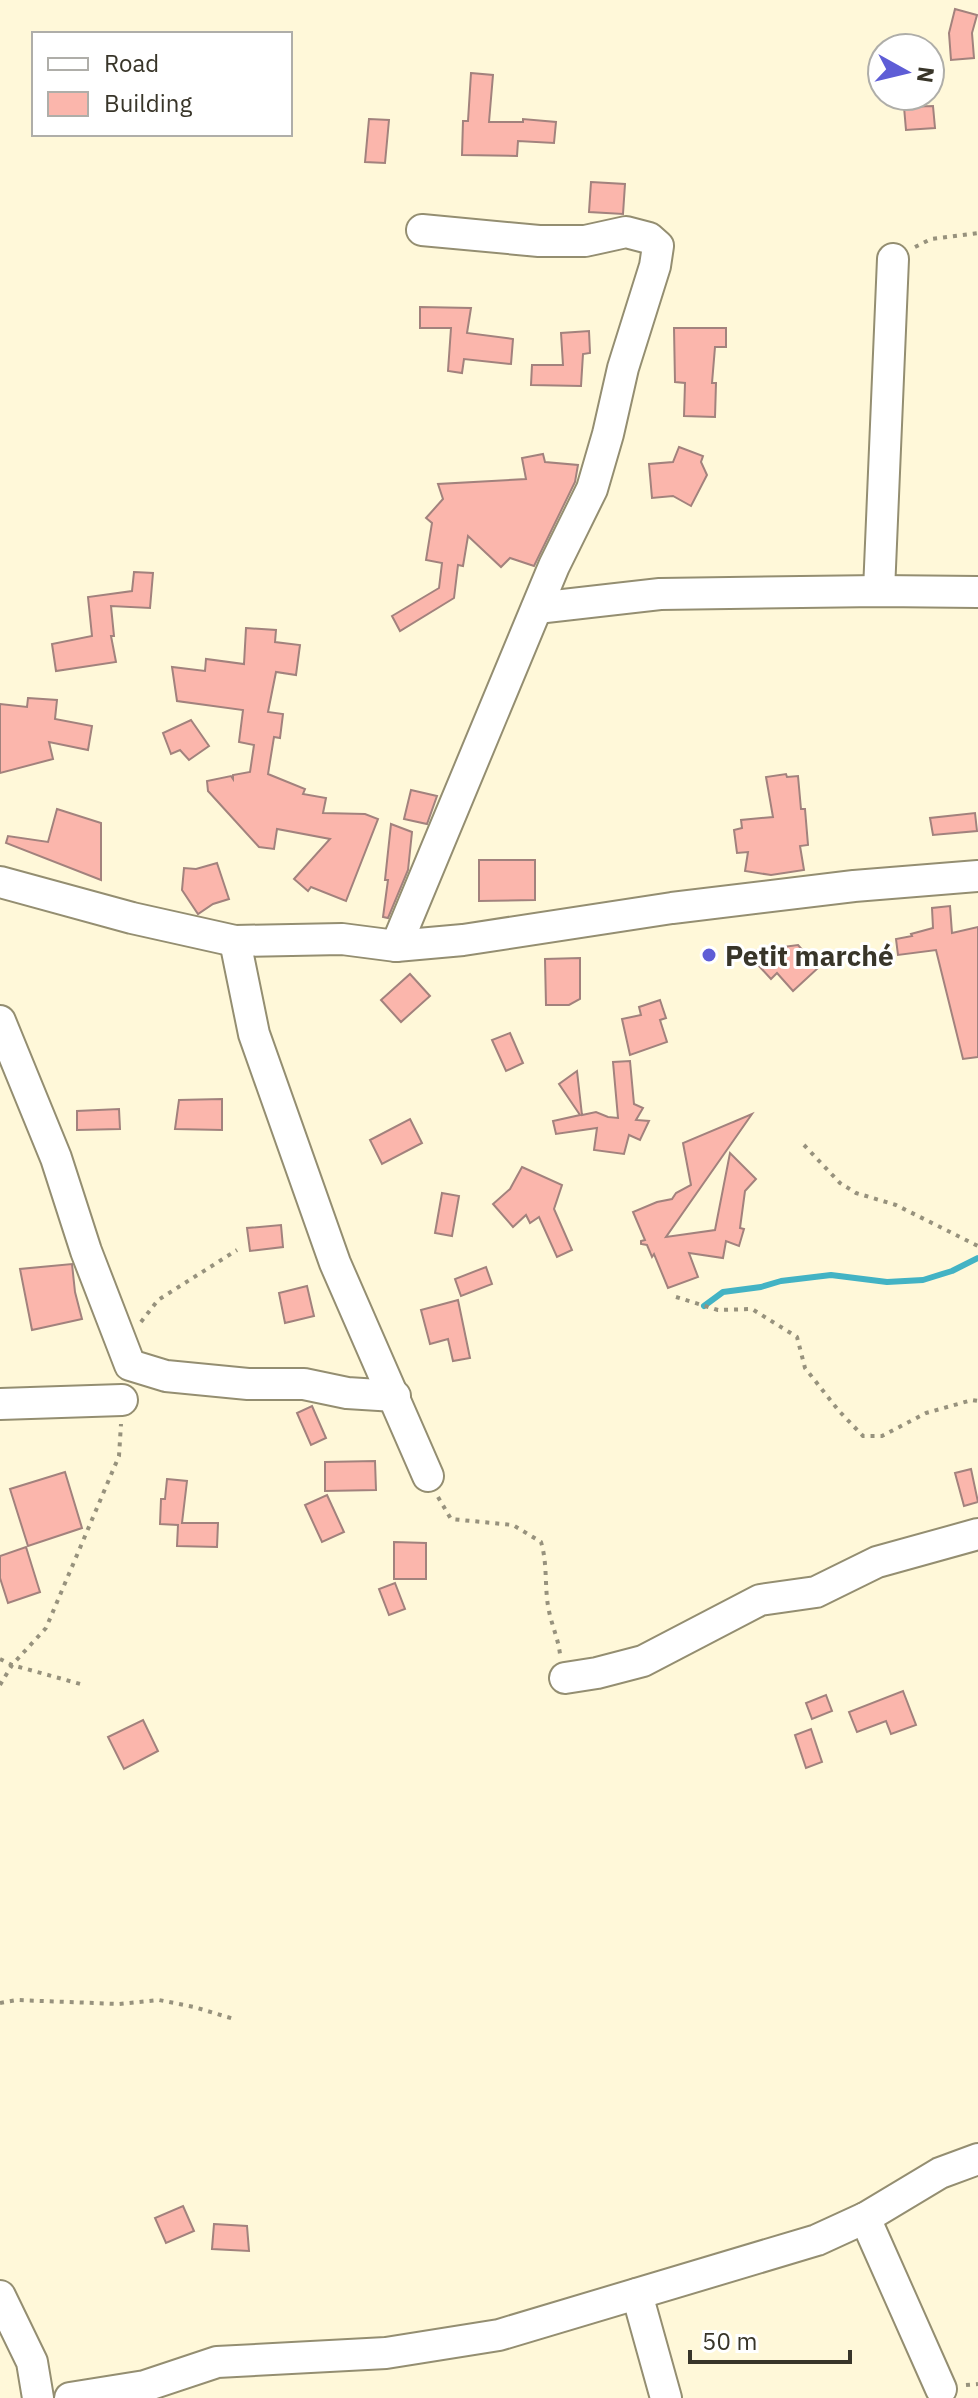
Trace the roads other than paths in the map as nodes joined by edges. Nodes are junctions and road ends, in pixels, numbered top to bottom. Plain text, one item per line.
1 (422, 230) dead end
2 (893, 259) road end
3 (879, 591) junction
4 (978, 592) edge
5 (537, 608) junction
6 (978, 876) edge
7 (0, 882) edge
8 (235, 941) junction
9 (396, 946) junction
10 (0, 1021) edge
11 (395, 1396) junction
12 (122, 1400) road end
13 (0, 1404) edge
14 (428, 1476) road end
15 (978, 1534) edge
16 (565, 1678) road end
17 (978, 2159) edge
18 (865, 2218) junction
19 (637, 2294) junction
20 (0, 2296) edge
21 (941, 2389) dead end
22 (38, 2398) edge
23 (70, 2398) edge
24 (666, 2398) edge

1 - 5 street
2 - 3 street
3 - 4 street
3 - 5 street
5 - 9 street
6 - 9 street
7 - 8 street
8 - 9 street
8 - 11 street
10 - 11 street
11 - 14 street
12 - 13 street
15 - 16 street
17 - 18 street
18 - 19 street
18 - 21 street
19 - 23 street
19 - 24 street
20 - 22 street

